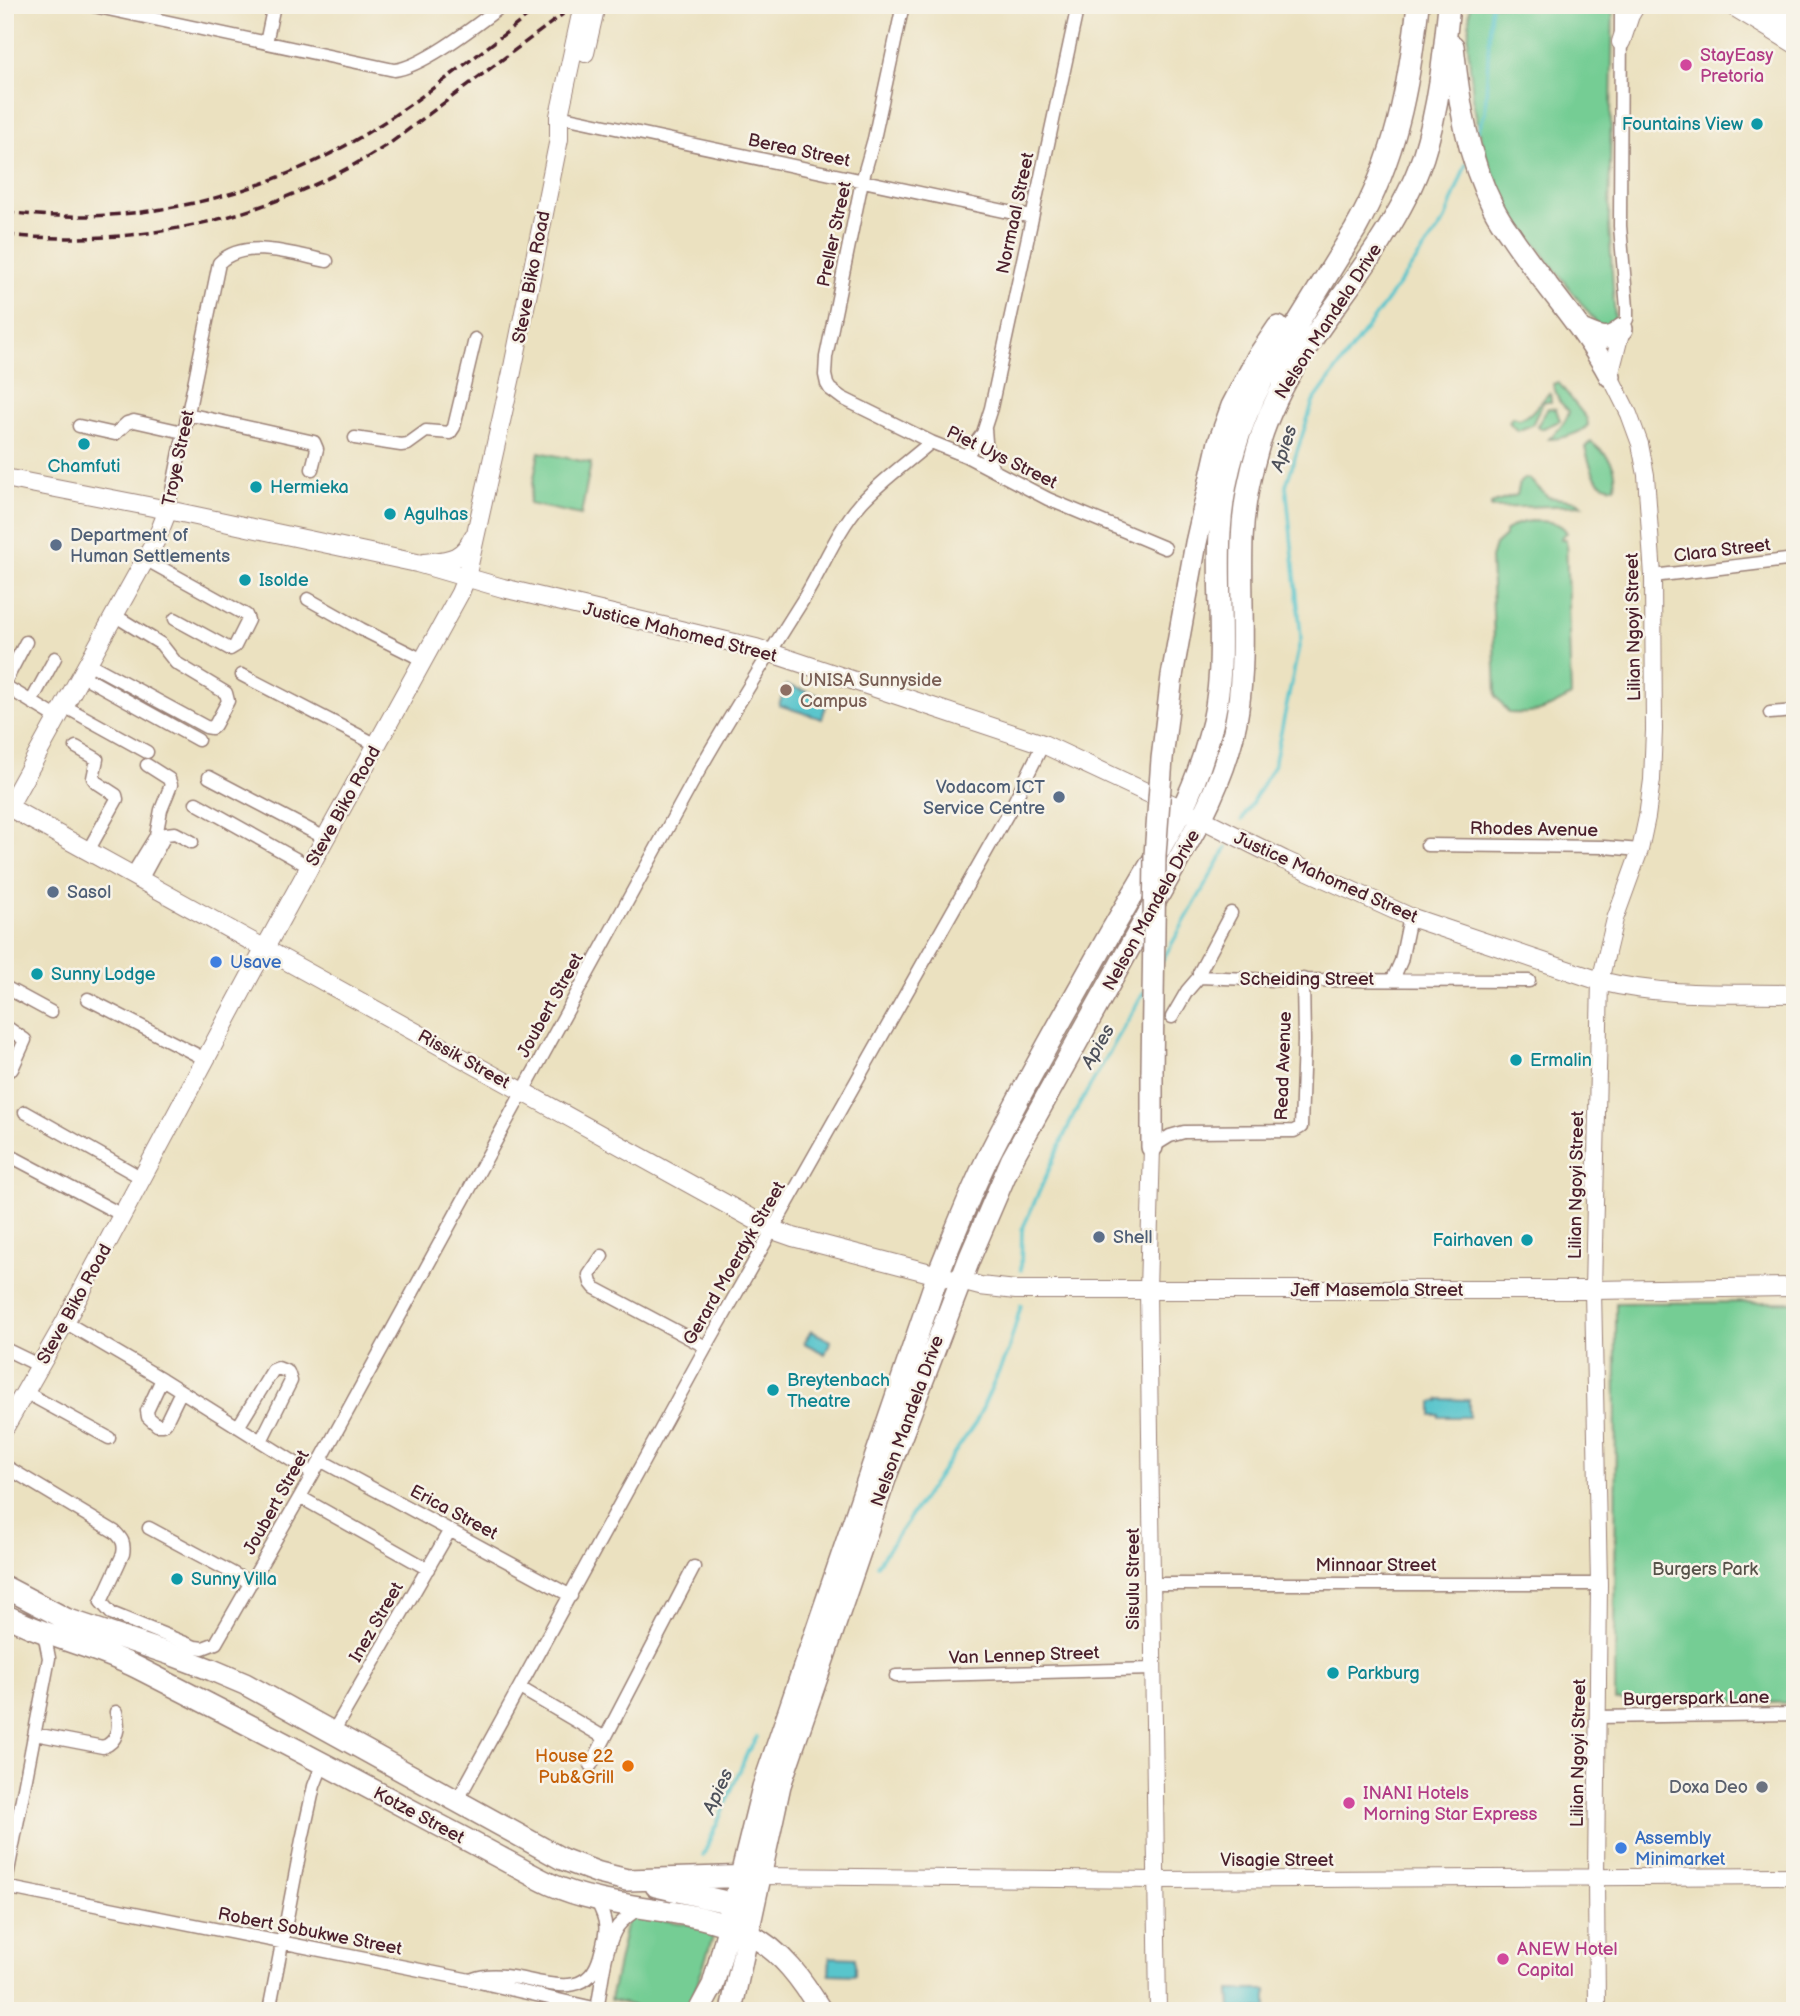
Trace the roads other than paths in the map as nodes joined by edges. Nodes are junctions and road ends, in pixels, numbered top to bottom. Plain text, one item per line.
1 (89, 5) edge
2 (274, 5) edge
3 (503, 5) edge
4 (596, 5) edge
5 (903, 5) edge
6 (1078, 5) edge
7 (1418, 5) edge
8 (1450, 5) edge
9 (1621, 5) edge
10 (1636, 5) edge
11 (1731, 5) edge
12 (1764, 5) edge
13 (585, 16) edge
14 (1795, 19) edge
15 (1795, 26) edge
16 (1621, 42) junction
17 (266, 43) junction
18 (1795, 44) edge
19 (564, 118) junction
20 (862, 181) junction
21 (1032, 217) junction
22 (1337, 258) junction
23 (327, 261) dead end
24 (1622, 329) junction
25 (1582, 330) junction
26 (475, 339) dead end
27 (1610, 376) junction
28 (830, 389) joint
29 (187, 414) junction
30 (79, 426) dead end
31 (985, 428) junction
32 (183, 432) junction
33 (355, 438) dead end
34 (931, 442) junction
35 (966, 456) junction
36 (312, 469) dead end
37 (993, 470) junction
38 (5, 478) edge
39 (168, 510) junction
40 (480, 522) junction
41 (1164, 548) dead end
42 (145, 559) junction
43 (1795, 559) edge
44 (417, 564) junction
45 (1653, 576) junction
46 (466, 578) junction
47 (308, 599) dead end
48 (114, 615) junction
49 (175, 619) dead end
50 (26, 642) dead end
51 (769, 653) junction
52 (55, 659) dead end
53 (423, 660) junction
54 (85, 669) junction
55 (242, 675) dead end
56 (5, 684) edge
57 (31, 702) junction
58 (1795, 711) edge
59 (61, 712) junction
60 (1770, 713) dead end
61 (198, 740) dead end
62 (1042, 744) junction
63 (377, 745) junction
64 (76, 747) dead end
65 (147, 752) dead end
66 (147, 765) dead end
67 (209, 777) dead end
68 (196, 803) dead end
69 (6, 808) edge
70 (1182, 809) junction
71 (1202, 820) junction
72 (325, 838) junction
73 (192, 842) dead end
74 (1427, 845) dead end
75 (1640, 850) junction
76 (88, 851) junction
77 (310, 867) junction
78 (137, 878) junction
79 (1231, 913) dead end
80 (1410, 917) junction
81 (265, 948) junction
82 (1199, 977) junction
83 (5, 979) edge
84 (1303, 979) junction
85 (1393, 979) junction
86 (1529, 981) dead end
87 (1600, 981) junction
88 (5, 987) edge
89 (1795, 994) edge
90 (37, 996) dead end
91 (88, 999) dead end
92 (51, 1012) dead end
93 (1172, 1017) dead end
94 (5, 1026) edge
95 (205, 1059) junction
96 (5, 1071) edge
97 (522, 1092) junction
98 (25, 1112) dead end
99 (1152, 1147) junction
100 (5, 1153) edge
101 (142, 1178) junction
102 (122, 1215) junction
103 (773, 1230) junction
104 (602, 1256) dead end
105 (938, 1274) junction
106 (960, 1281) junction
107 (1795, 1287) edge
108 (1147, 1290) junction
109 (1593, 1290) junction
110 (65, 1322) junction
111 (706, 1347) junction
112 (5, 1349) edge
113 (40, 1366) junction
114 (162, 1379) junction
115 (181, 1391) junction
116 (25, 1392) junction
117 (5, 1427) edge
118 (238, 1427) junction
119 (109, 1438) dead end
120 (261, 1441) junction
121 (320, 1460) junction
122 (5, 1466) edge
123 (313, 1474) junction
124 (300, 1497) junction
125 (149, 1528) dead end
126 (450, 1530) junction
127 (694, 1567) dead end
128 (428, 1569) junction
129 (251, 1583) junction
130 (1152, 1584) junction
131 (1599, 1584) junction
132 (5, 1587) edge
133 (571, 1596) junction
134 (5, 1615) edge
135 (44, 1633) junction
136 (69, 1642) junction
137 (49, 1658) junction
138 (1152, 1669) junction
139 (896, 1676) dead end
140 (520, 1688) junction
141 (116, 1712) dead end
142 (1795, 1714) edge
143 (1598, 1717) junction
144 (332, 1732) junction
145 (34, 1734) junction
146 (605, 1738) junction
147 (323, 1763) junction
148 (591, 1765) dead end
149 (457, 1801) junction
150 (750, 1876) junction
151 (1596, 1877) junction
152 (1795, 1877) edge
153 (627, 1880) junction
154 (1157, 1880) junction
155 (5, 1887) edge
156 (596, 1900) junction
157 (640, 1908) junction
158 (736, 1923) junction
159 (282, 1944) junction
160 (470, 1980) junction
161 (602, 2010) edge
162 (269, 2011) edge
163 (699, 2011) edge
164 (731, 2011) edge
165 (821, 2011) edge
166 (1158, 2011) edge
167 (1597, 2011) edge

1 - 17 street
2 - 17 street
3 - 17 street
4 - 13 main road, Steve Biko Road
5 - 20 street, Preller Street
6 - 21 street, Normaal Street
7 - 22 main road, Nelson Mandela Drive
8 - 25 main road
8 - 71 main road, Nelson Mandela Drive
9 - 16 street
10 - 16 main road
11 - 18 main road
12 - 14 main road
12 - 15 main road
13 - 19 main road, Steve Biko Road
16 - 24 street
19 - 20 street, Berea Street
19 - 40 main road, Steve Biko Road
20 - 21 street, Berea Street
20 - 28 street, Preller Street
21 - 31 street, Normaal Street
22 - 70 main road, Nelson Mandela Drive
22 - 99 main road, bridge
23 - 29 street, Troye Street
24 - 25 main road
24 - 27 street
25 - 27 main road
26 - 33 street
27 - 45 street, Lilian Ngoyi Street
28 - 34 street, Piet Uys Street
29 - 32 street, Troye Street
29 - 36 street
30 - 32 street
31 - 35 street, Normaal Street
31 - 37 street, Normaal Street
32 - 39 street, Troye Street
34 - 35 street, Piet Uys Street
34 - 51 street, Joubert Street
35 - 37 street, Piet Uys Street
37 - 41 street, Piet Uys Street
38 - 39 main road, Justice Mahomed Street
39 - 42 main road, Troye Street
39 - 44 main road, Justice Mahomed Street
40 - 44 main road
40 - 46 main road, Steve Biko Road
42 - 48 main road, Troye Street
42 - 49 street
43 - 45 street, Clara Street
44 - 46 main road, Justice Mahomed Street
45 - 75 street, Lilian Ngoyi Street
46 - 51 main road, Justice Mahomed Street
46 - 53 main road, Steve Biko Road
47 - 53 street
48 - 54 main road, Troye Street
48 - 54 street
50 - 56 street
51 - 62 main road, Justice Mahomed Street
51 - 97 street, Joubert Street
52 - 57 street
53 - 63 main road, Steve Biko Road
54 - 59 main road, Troye Street
54 - 61 street
55 - 63 street
56 - 57 street
57 - 59 street
58 - 60 street
59 - 65 street
59 - 69 main road, Troye Street
62 - 70 main road, Justice Mahomed Street
62 - 103 street, Gerard Moerdyk Street
63 - 72 main road, Steve Biko Road
64 - 76 street
66 - 78 street
67 - 72 street
68 - 77 street
69 - 76 main road, Rissik Street
70 - 71 main road, Justice Mahomed Street
70 - 105 main road, Nelson Mandela Drive
71 - 80 main road, Justice Mahomed Street
71 - 106 main road, Nelson Mandela Drive
72 - 77 main road, Steve Biko Road
73 - 78 street
74 - 75 street, Rhodes Avenue
75 - 87 street, Lilian Ngoyi Street
76 - 78 main road, Rissik Street
77 - 81 main road, Steve Biko Road
78 - 81 main road, Rissik Street
79 - 82 street
80 - 85 street, Scheiding Street
80 - 87 main road, Justice Mahomed Street
81 - 95 main road, Steve Biko Road
81 - 97 main road, Rissik Street
82 - 84 street, Scheiding Street
82 - 93 street
83 - 90 street
84 - 85 street, Scheiding Street
84 - 99 street, Read Avenue
85 - 86 street
87 - 89 main road
87 - 109 street, Lilian Ngoyi Street
88 - 92 street
91 - 95 street
94 - 96 street
95 - 101 main road, Steve Biko Road
97 - 103 main road, Rissik Street
97 - 121 street, Joubert Street
98 - 101 street
99 - 108 street, Sisulu Street
100 - 102 street
101 - 102 main road, Steve Biko Road
102 - 110 main road, Steve Biko Road
103 - 105 main road, Rissik Street
103 - 111 street, Gerard Moerdyk Street
104 - 111 street
105 - 106 main road, Rissik Street
105 - 150 main road, Nelson Mandela Drive
106 - 108 main road, Jeff Masemola Street
106 - 150 main road, Nelson Mandela Drive
107 - 109 main road, Jeff Masemola Street
108 - 109 main road, Jeff Masemola Street
108 - 130 street, Sisulu Street
109 - 131 street, Lilian Ngoyi Street
110 - 113 main road, Steve Biko Road
110 - 114 street
111 - 133 street, Gerard Moerdyk Street
112 - 113 street
113 - 116 main road, Steve Biko Road
114 - 115 street
114 - 115 street
115 - 118 street
116 - 117 main road, Steve Biko Road
116 - 119 street
118 - 120 street
118 - 120 street
120 - 123 street
121 - 123 street, Joubert Street
121 - 126 street, Erica Street
122 - 129 street, Joubert Street
123 - 124 street, Joubert Street
124 - 128 street
124 - 129 street, Joubert Street
125 - 129 street
126 - 128 street, Inez Street
126 - 133 street, Erica Street
127 - 146 street
128 - 144 street, Inez Street
130 - 131 street, Minnaar Street
130 - 138 street, Sisulu Street
131 - 143 street, Lilian Ngoyi Street
132 - 144 main road, Kotze Street
133 - 140 street, Gerard Moerdyk Street
134 - 135 main road, Kotze Street
135 - 136 main road, Kotze Street
135 - 137 street
136 - 137 street
136 - 147 main road, Kotze Street
137 - 145 street
138 - 139 street, Van Lennep Street
138 - 154 street, Sisulu Street
140 - 146 street
140 - 149 street, Gerard Moerdyk Street
141 - 145 street
142 - 143 street, Burgerspark Lane
143 - 151 street, Lilian Ngoyi Street
144 - 149 main road, Kotze Street
145 - 155 street
146 - 148 street
147 - 156 main road, Kotze Street
147 - 159 street
149 - 153 main road, Kotze Street
150 - 153 main road, Kotze Street
150 - 154 street, Visagie Street
150 - 158 main road, Nelson Mandela Drive
151 - 152 street, Visagie Street
151 - 154 street, Visagie Street
151 - 167 street, Lilian Ngoyi Street
153 - 158 main road
154 - 166 street, Sisulu Street
155 - 159 street, Robert Sobukwe Street
156 - 157 main road, Kotze Street
156 - 160 street
157 - 158 main road, Kotze Street
157 - 161 street
158 - 163 main road, Nelson Mandela Drive
158 - 164 main road, Nelson Mandela Drive
158 - 165 main road, Kotze Street
159 - 160 street, Robert Sobukwe Street
159 - 162 street
160 - 161 street, Robert Sobukwe Street

